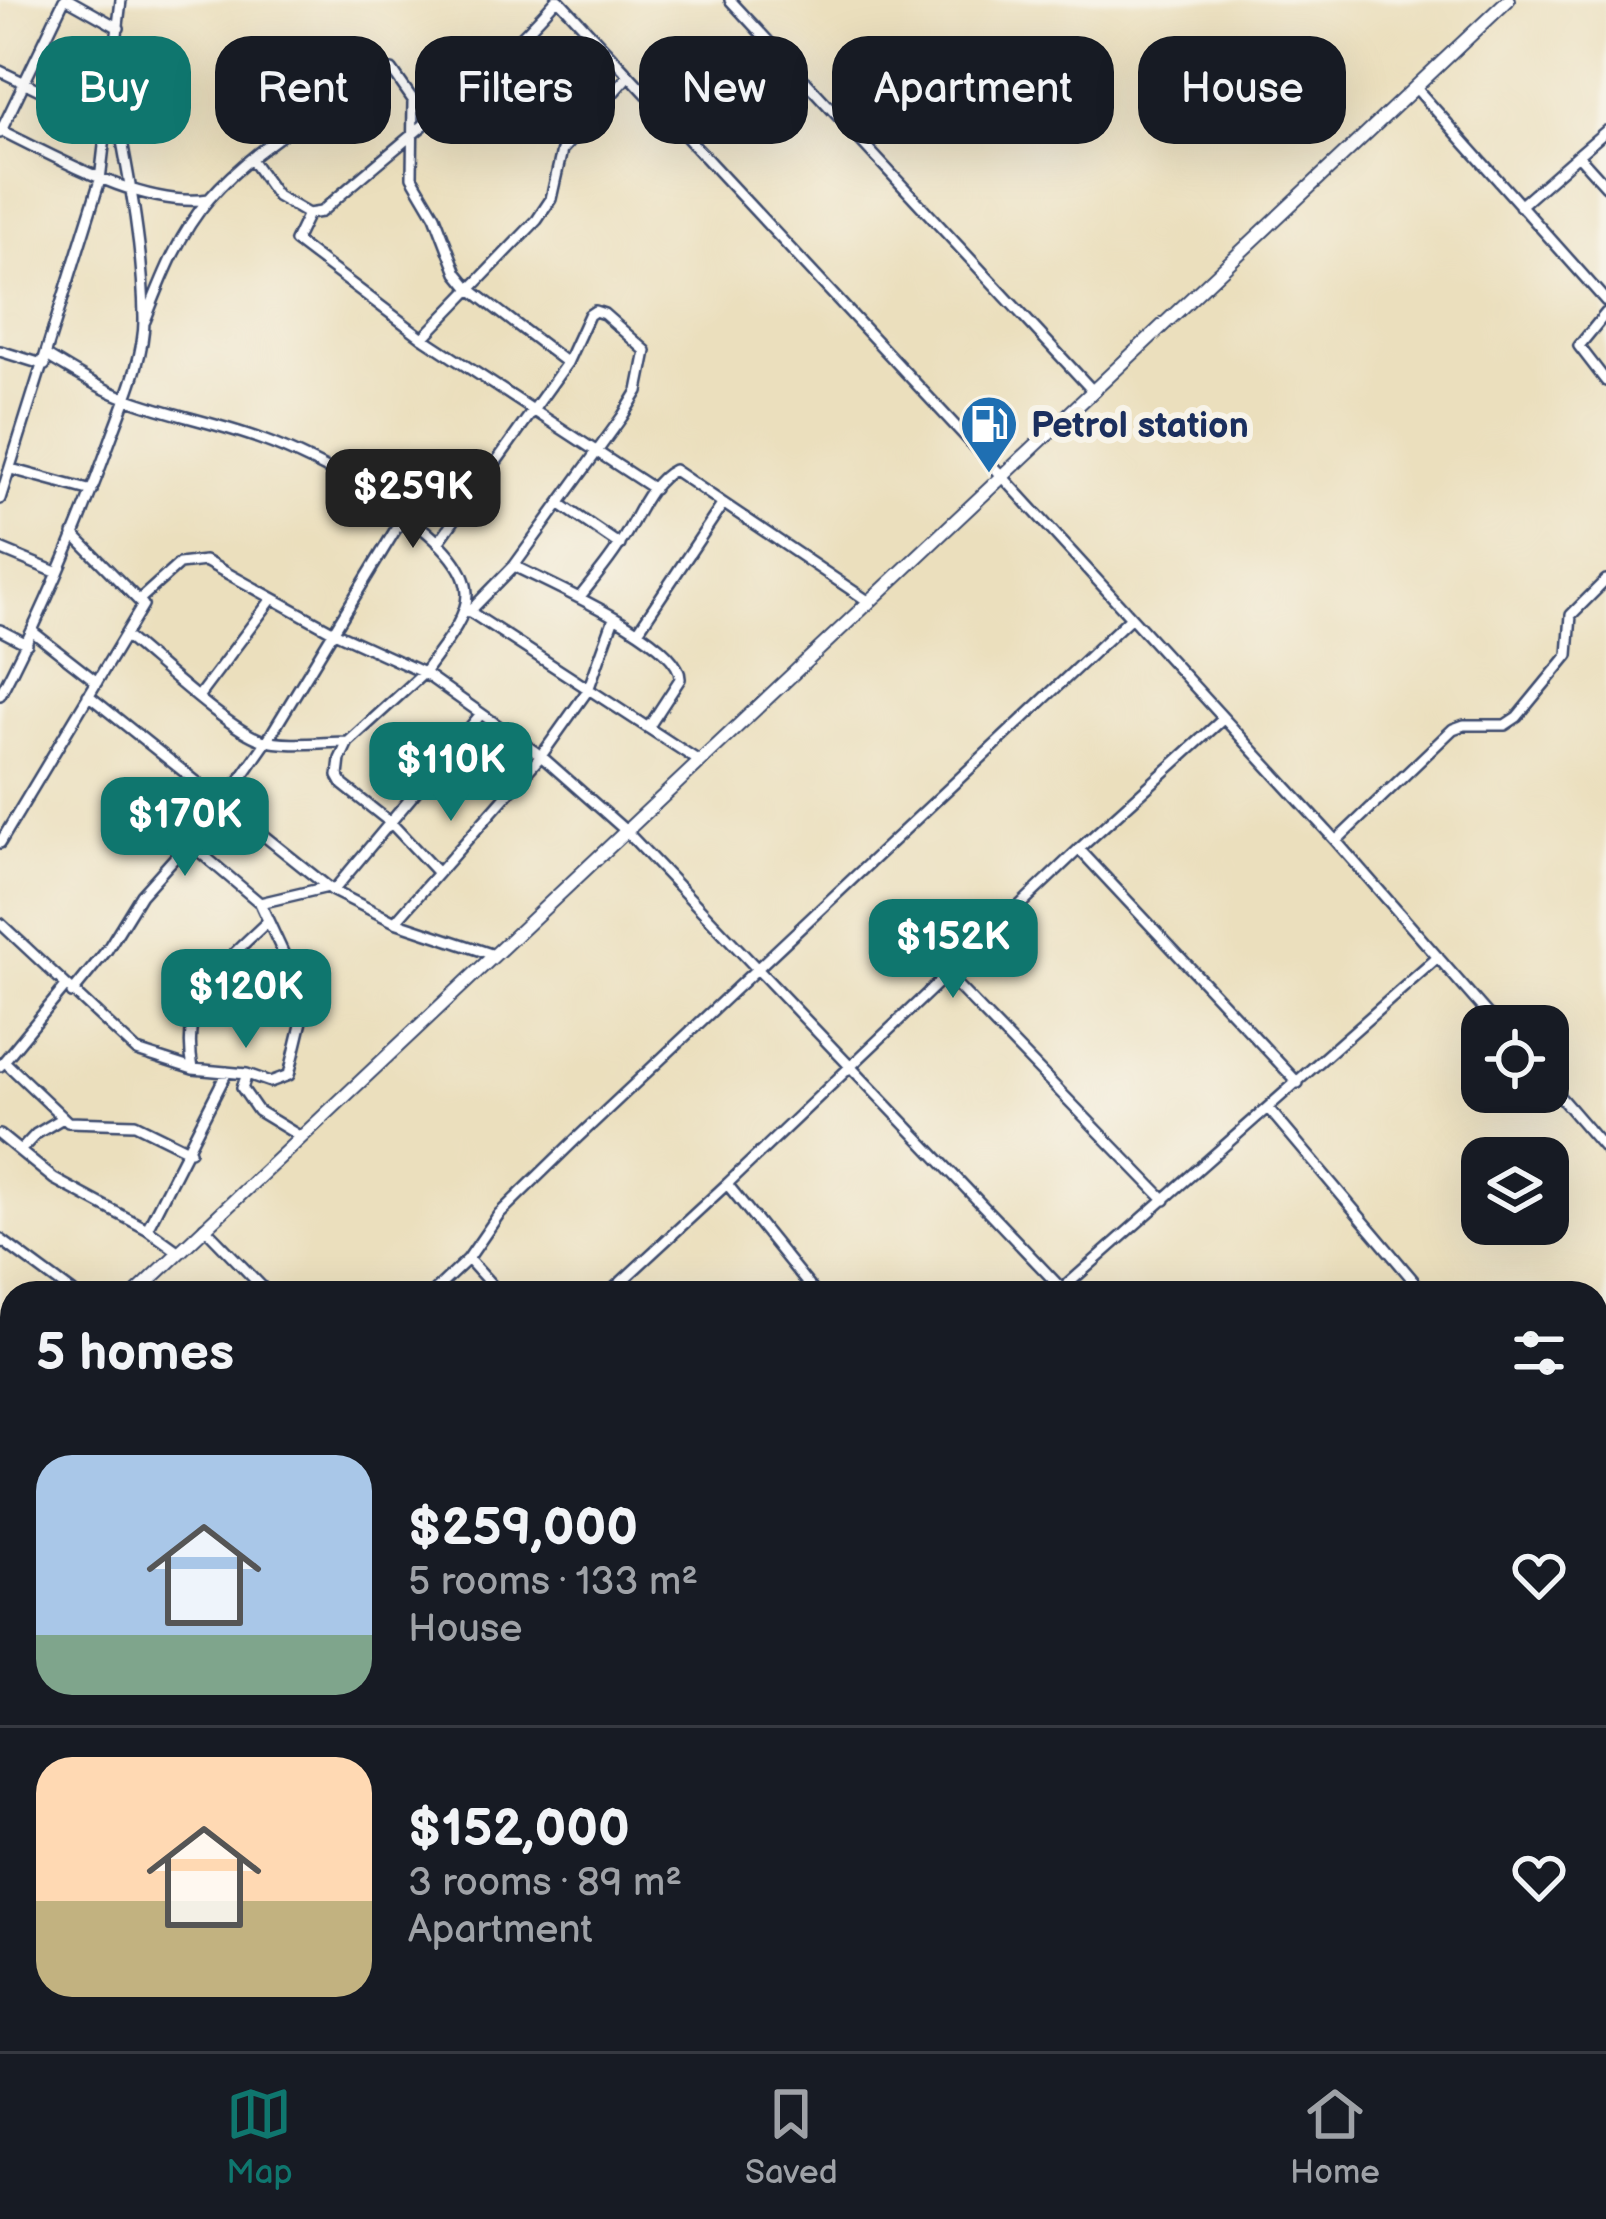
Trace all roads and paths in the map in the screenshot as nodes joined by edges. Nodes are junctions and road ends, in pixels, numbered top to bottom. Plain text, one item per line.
1 (67, 0) edge
2 (121, 0) edge
3 (558, 0) edge
4 (730, 0) edge
5 (1508, 0) edge
6 (119, 28) junction
7 (118, 36) edge
8 (525, 36) edge
9 (0, 71) edge
10 (629, 76) junction
11 (24, 83) junction
12 (1415, 87) junction
13 (36, 89) edge
14 (415, 128) junction
15 (0, 131) edge
16 (1606, 131) edge
17 (105, 144) edge
18 (122, 144) edge
19 (1578, 155) junction
20 (251, 159) junction
21 (100, 179) junction
22 (1606, 186) edge
23 (130, 187) junction
24 (209, 199) junction
25 (1520, 206) junction
26 (308, 214) junction
27 (470, 289) junction
28 (1606, 301) edge
29 (1606, 313) edge
30 (145, 321) junction
31 (423, 338) junction
32 (0, 351) edge
33 (46, 360) junction
34 (567, 363) junction
35 (1606, 381) edge
36 (1092, 390) junction
37 (126, 399) junction
38 (531, 410) junction
39 (596, 449) junction
40 (11, 469) junction
41 (1002, 476) junction
42 (654, 489) junction
43 (92, 491) junction
44 (0, 499) edge
45 (560, 504) junction
46 (722, 505) junction
47 (405, 514) junction
48 (73, 533) junction
49 (438, 543) junction
50 (620, 545) junction
51 (0, 549) edge
52 (514, 566) junction
53 (58, 573) junction
54 (1606, 580) edge
55 (579, 598) junction
56 (140, 599) junction
57 (271, 600) junction
58 (868, 601) junction
59 (467, 610) junction
60 (614, 618) junction
61 (1129, 619) junction
62 (0, 630) edge
63 (638, 631) junction
64 (33, 632) junction
65 (334, 632) junction
66 (125, 636) junction
67 (27, 644) junction
68 (424, 673) junction
69 (97, 682) junction
70 (588, 690) junction
71 (88, 694) junction
72 (0, 695) edge
73 (198, 697) junction
74 (481, 714) junction
75 (1222, 720) junction
76 (648, 728) junction
77 (267, 741) junction
78 (348, 742) junction
79 (542, 756) junction
80 (699, 761) junction
81 (223, 804) junction
82 (391, 823) junction
83 (626, 831) junction
84 (1336, 841) junction
85 (0, 843) edge
86 (189, 843) junction
87 (1079, 849) junction
88 (438, 873) junction
89 (330, 889) junction
90 (260, 903) junction
91 (268, 921) junction
92 (395, 922) junction
93 (0, 923) edge
94 (494, 955) junction
95 (1438, 957) junction
96 (757, 970) junction
97 (947, 975) junction
98 (69, 990) junction
99 (1480, 1005) edge
100 (2, 1063) edge
101 (852, 1067) junction
102 (193, 1069) junction
103 (227, 1072) junction
104 (247, 1074) junction
105 (1298, 1083) junction
106 (1569, 1107) edge
107 (1268, 1108) junction
108 (63, 1118) junction
109 (0, 1135) edge
110 (302, 1137) junction
111 (1606, 1150) edge
112 (20, 1151) junction
113 (190, 1151) junction
114 (727, 1184) junction
115 (1165, 1200) junction
116 (204, 1227) junction
117 (147, 1229) junction
118 (0, 1239) edge
119 (179, 1252) junction
120 (468, 1258) junction
121 (55, 1281) edge
122 (149, 1281) edge
123 (256, 1281) edge
124 (445, 1281) edge
125 (488, 1281) edge
126 (622, 1281) edge
127 (805, 1281) edge
128 (1051, 1281) edge
129 (1072, 1281) edge
130 (1414, 1281) edge

1 - 6 street
1 - 11 street
2 - 6 street
3 - 8 street
3 - 10 street
4 - 36 street
5 - 12 main road
6 - 7 street
9 - 11 street
10 - 27 street
10 - 41 street
11 - 13 street
11 - 15 street
12 - 25 street
12 - 36 main road
14 - 20 street
14 - 26 street
14 - 27 street
15 - 21 street
16 - 19 street
17 - 21 street
18 - 23 street
19 - 22 street
19 - 25 street
20 - 24 street
20 - 26 street
21 - 23 street
21 - 33 street
23 - 24 street
23 - 30 street
24 - 30 street
25 - 28 street
26 - 31 street
27 - 31 street
27 - 34 street
29 - 35 street
30 - 37 street
31 - 38 street
32 - 33 street
33 - 37 street
33 - 40 street
34 - 38 street
34 - 39 street
36 - 41 main road
37 - 43 street
37 - 47 street
38 - 39 street
38 - 49 street
39 - 42 street
39 - 45 street
40 - 43 street
40 - 44 street
41 - 58 main road
41 - 61 street
42 - 46 street
42 - 50 street
43 - 48 street
45 - 50 street
45 - 52 street
46 - 58 street
46 - 63 street
47 - 49 street
47 - 65 street
48 - 53 street
48 - 56 street
49 - 59 street
50 - 55 street
51 - 53 street
52 - 55 street
52 - 59 street
53 - 64 street
54 - 84 street
55 - 60 street
56 - 57 street
56 - 66 street
57 - 65 street
57 - 73 street
58 - 80 main road
59 - 68 street
59 - 70 street
60 - 63 street
60 - 70 street
61 - 75 street
61 - 96 street
62 - 67 street
63 - 76 street
64 - 67 street
64 - 69 street
65 - 68 street
65 - 77 street
66 - 69 street
66 - 73 street
67 - 72 street
68 - 74 street
68 - 78 street
69 - 71 street
70 - 76 street
70 - 79 street
71 - 81 street
71 - 85 street
73 - 77 street
74 - 79 street
74 - 82 street
75 - 84 street
75 - 87 street
76 - 80 street
77 - 78 street
77 - 81 street
78 - 82 street
79 - 83 street
79 - 88 street
80 - 83 main road
81 - 86 street
81 - 89 street
82 - 88 street
82 - 89 street
83 - 94 main road
83 - 96 street
84 - 95 street
86 - 90 street
86 - 98 street
87 - 97 street
87 - 105 street
88 - 92 street
89 - 90 street
89 - 92 street
90 - 91 street
91 - 102 street
91 - 104 street
92 - 94 street
93 - 98 street
94 - 110 main road
95 - 99 street
95 - 105 street
96 - 101 street
96 - 120 street
97 - 101 street
97 - 115 street
98 - 100 street
98 - 102 street
100 - 108 street
101 - 114 street
101 - 128 street
102 - 103 street
103 - 104 street
103 - 113 street
104 - 110 street
105 - 107 street
106 - 111 street
107 - 115 street
107 - 130 street
108 - 112 street
108 - 113 street
109 - 112 street
110 - 116 main road
112 - 117 street
113 - 117 street
114 - 126 street
114 - 127 street
115 - 129 street
116 - 119 main road
116 - 123 street
117 - 119 street
118 - 121 street
119 - 122 main road
120 - 124 street
120 - 125 street

